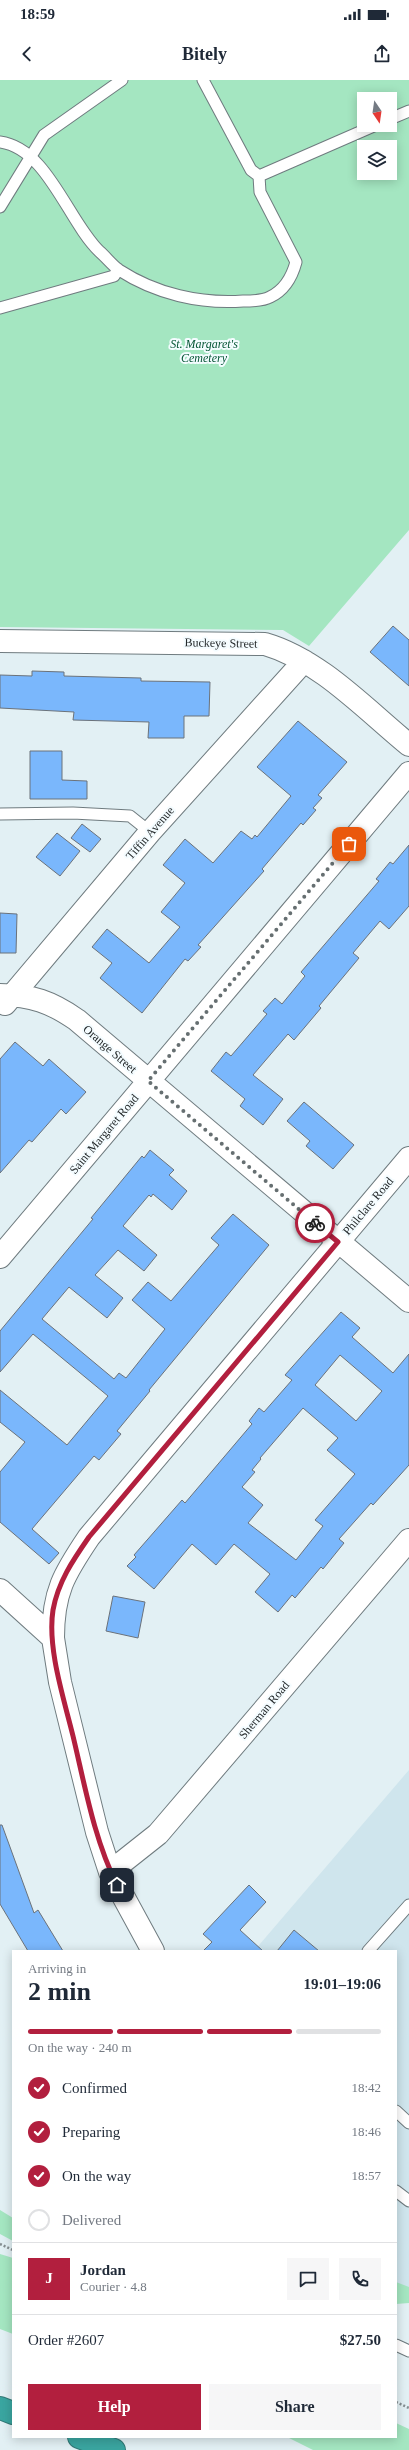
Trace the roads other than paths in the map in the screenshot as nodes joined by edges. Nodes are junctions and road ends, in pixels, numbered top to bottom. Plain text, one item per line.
1 (122, 80) edge
2 (203, 80) edge
3 (409, 111) edge
4 (397, 116) edge
5 (360, 132) edge
6 (0, 142) edge
7 (31, 156) junction
8 (259, 176) junction
9 (0, 206) edge
10 (118, 269) junction
11 (0, 308) edge
12 (0, 641) edge
13 (304, 661) junction
14 (409, 745) edge
15 (409, 773) edge
16 (0, 814) edge
17 (150, 832) junction
18 (4, 1000) edge
19 (148, 1081) junction
20 (409, 1158) edge
21 (338, 1242) junction
22 (0, 1257) edge
23 (409, 1301) edge
24 (409, 1540) edge
25 (0, 1590) edge
26 (53, 1638) junction
27 (110, 1872) junction
28 (408, 1907) edge
29 (153, 1950) edge
30 (369, 1950) edge
31 (397, 2112) edge
32 (409, 2123) edge
33 (397, 2192) edge
34 (409, 2201) edge
35 (397, 2345) edge
36 (409, 2351) edge
37 (0, 2408) edge
38 (12, 2413) edge
39 (82, 2438) edge
40 (114, 2450) edge

1 - 7 lane
2 - 8 lane
3 - 4 lane
5 - 8 lane
6 - 7 lane
7 - 9 lane
7 - 10 lane
8 - 10 lane
10 - 11 lane
12 - 13 street, Buckeye Street
13 - 14 street, Buckeye Street
13 - 17 street, Tiffin Avenue
15 - 19 street, Saint Margaret Road
16 - 17 lane
17 - 18 street, Tiffin Avenue
18 - 19 street, Orange Street
19 - 21 street, Orange Street
19 - 22 street, Saint Margaret Road
20 - 21 street, Philclare Road
21 - 23 street, Orange Street
21 - 26 street, Philclare Road
24 - 27 street, Sherman Road
25 - 26 street
26 - 27 street, Philclare Road
27 - 29 street, Philclare Road
28 - 30 lane
31 - 32 lane
33 - 34 lane
35 - 36 lane
37 - 38 highway
39 - 40 highway

